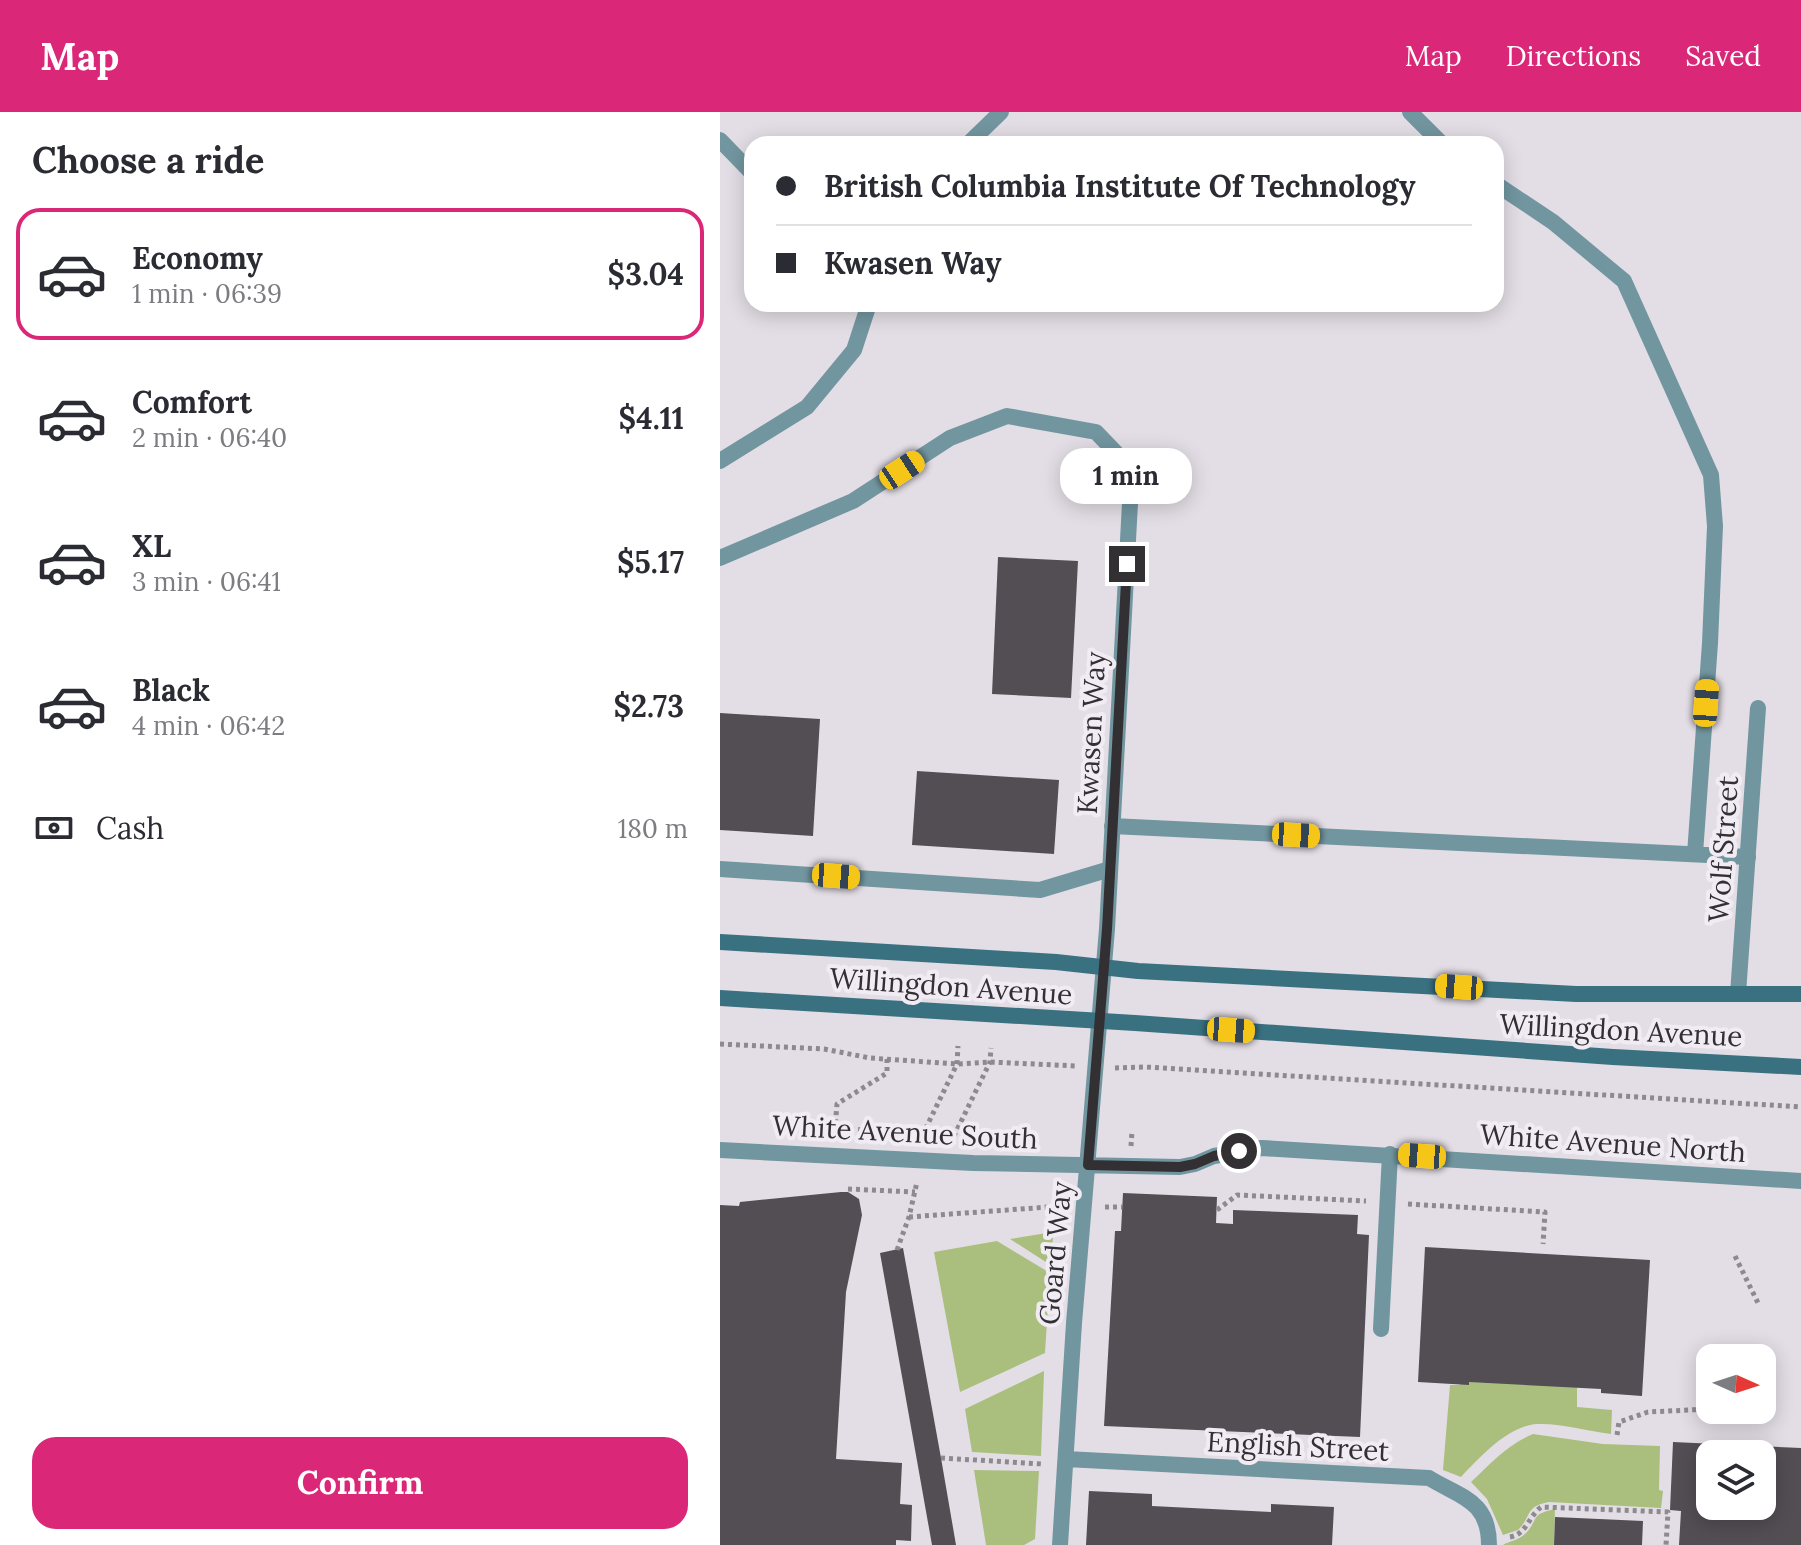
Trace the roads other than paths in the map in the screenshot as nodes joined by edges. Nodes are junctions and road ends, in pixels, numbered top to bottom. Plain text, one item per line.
1 (1001, 112) edge
2 (1410, 112) edge
3 (976, 136) edge
4 (1434, 136) edge
5 (720, 140) edge
6 (744, 165) edge
7 (1504, 189) edge
8 (866, 312) edge
9 (720, 461) edge
10 (720, 558) edge
11 (1758, 708) dead end
12 (1112, 826) junction
13 (1695, 854) junction
14 (1748, 857) junction
15 (720, 869) edge
16 (1110, 869) junction
17 (720, 942) edge
18 (1104, 967) junction
19 (1738, 994) junction
20 (1801, 994) edge
21 (720, 998) edge
22 (1098, 1021) junction
23 (1801, 1067) edge
24 (720, 1150) edge
25 (1390, 1154) junction
26 (1088, 1165) junction
27 (1801, 1181) edge
28 (1381, 1329) dead end
29 (1066, 1462) junction
30 (1489, 1543) edge
31 (1060, 1545) edge

1 - 3 street
2 - 4 street
5 - 6 street
7 - 13 street
8 - 9 street
10 - 12 street, Kwasen Way
11 - 14 street, Wolf Street
12 - 13 street
12 - 16 street, Kwasen Way
13 - 14 street
14 - 19 street, Wolf Street
15 - 16 street
16 - 18 street, Kwasen Way
17 - 18 main road, Willingdon Avenue
18 - 19 main road, Willingdon Avenue
18 - 22 street, Goard Way
19 - 20 main road, Willingdon Avenue
21 - 22 main road, Willingdon Avenue
22 - 23 main road, Willingdon Avenue
22 - 26 street, Goard Way
24 - 26 street, White Avenue South
25 - 26 street, White Avenue North
25 - 27 street, White Avenue North
25 - 28 street
26 - 29 street, Goard Way
29 - 30 street, English Street
29 - 31 street, Goard Way

